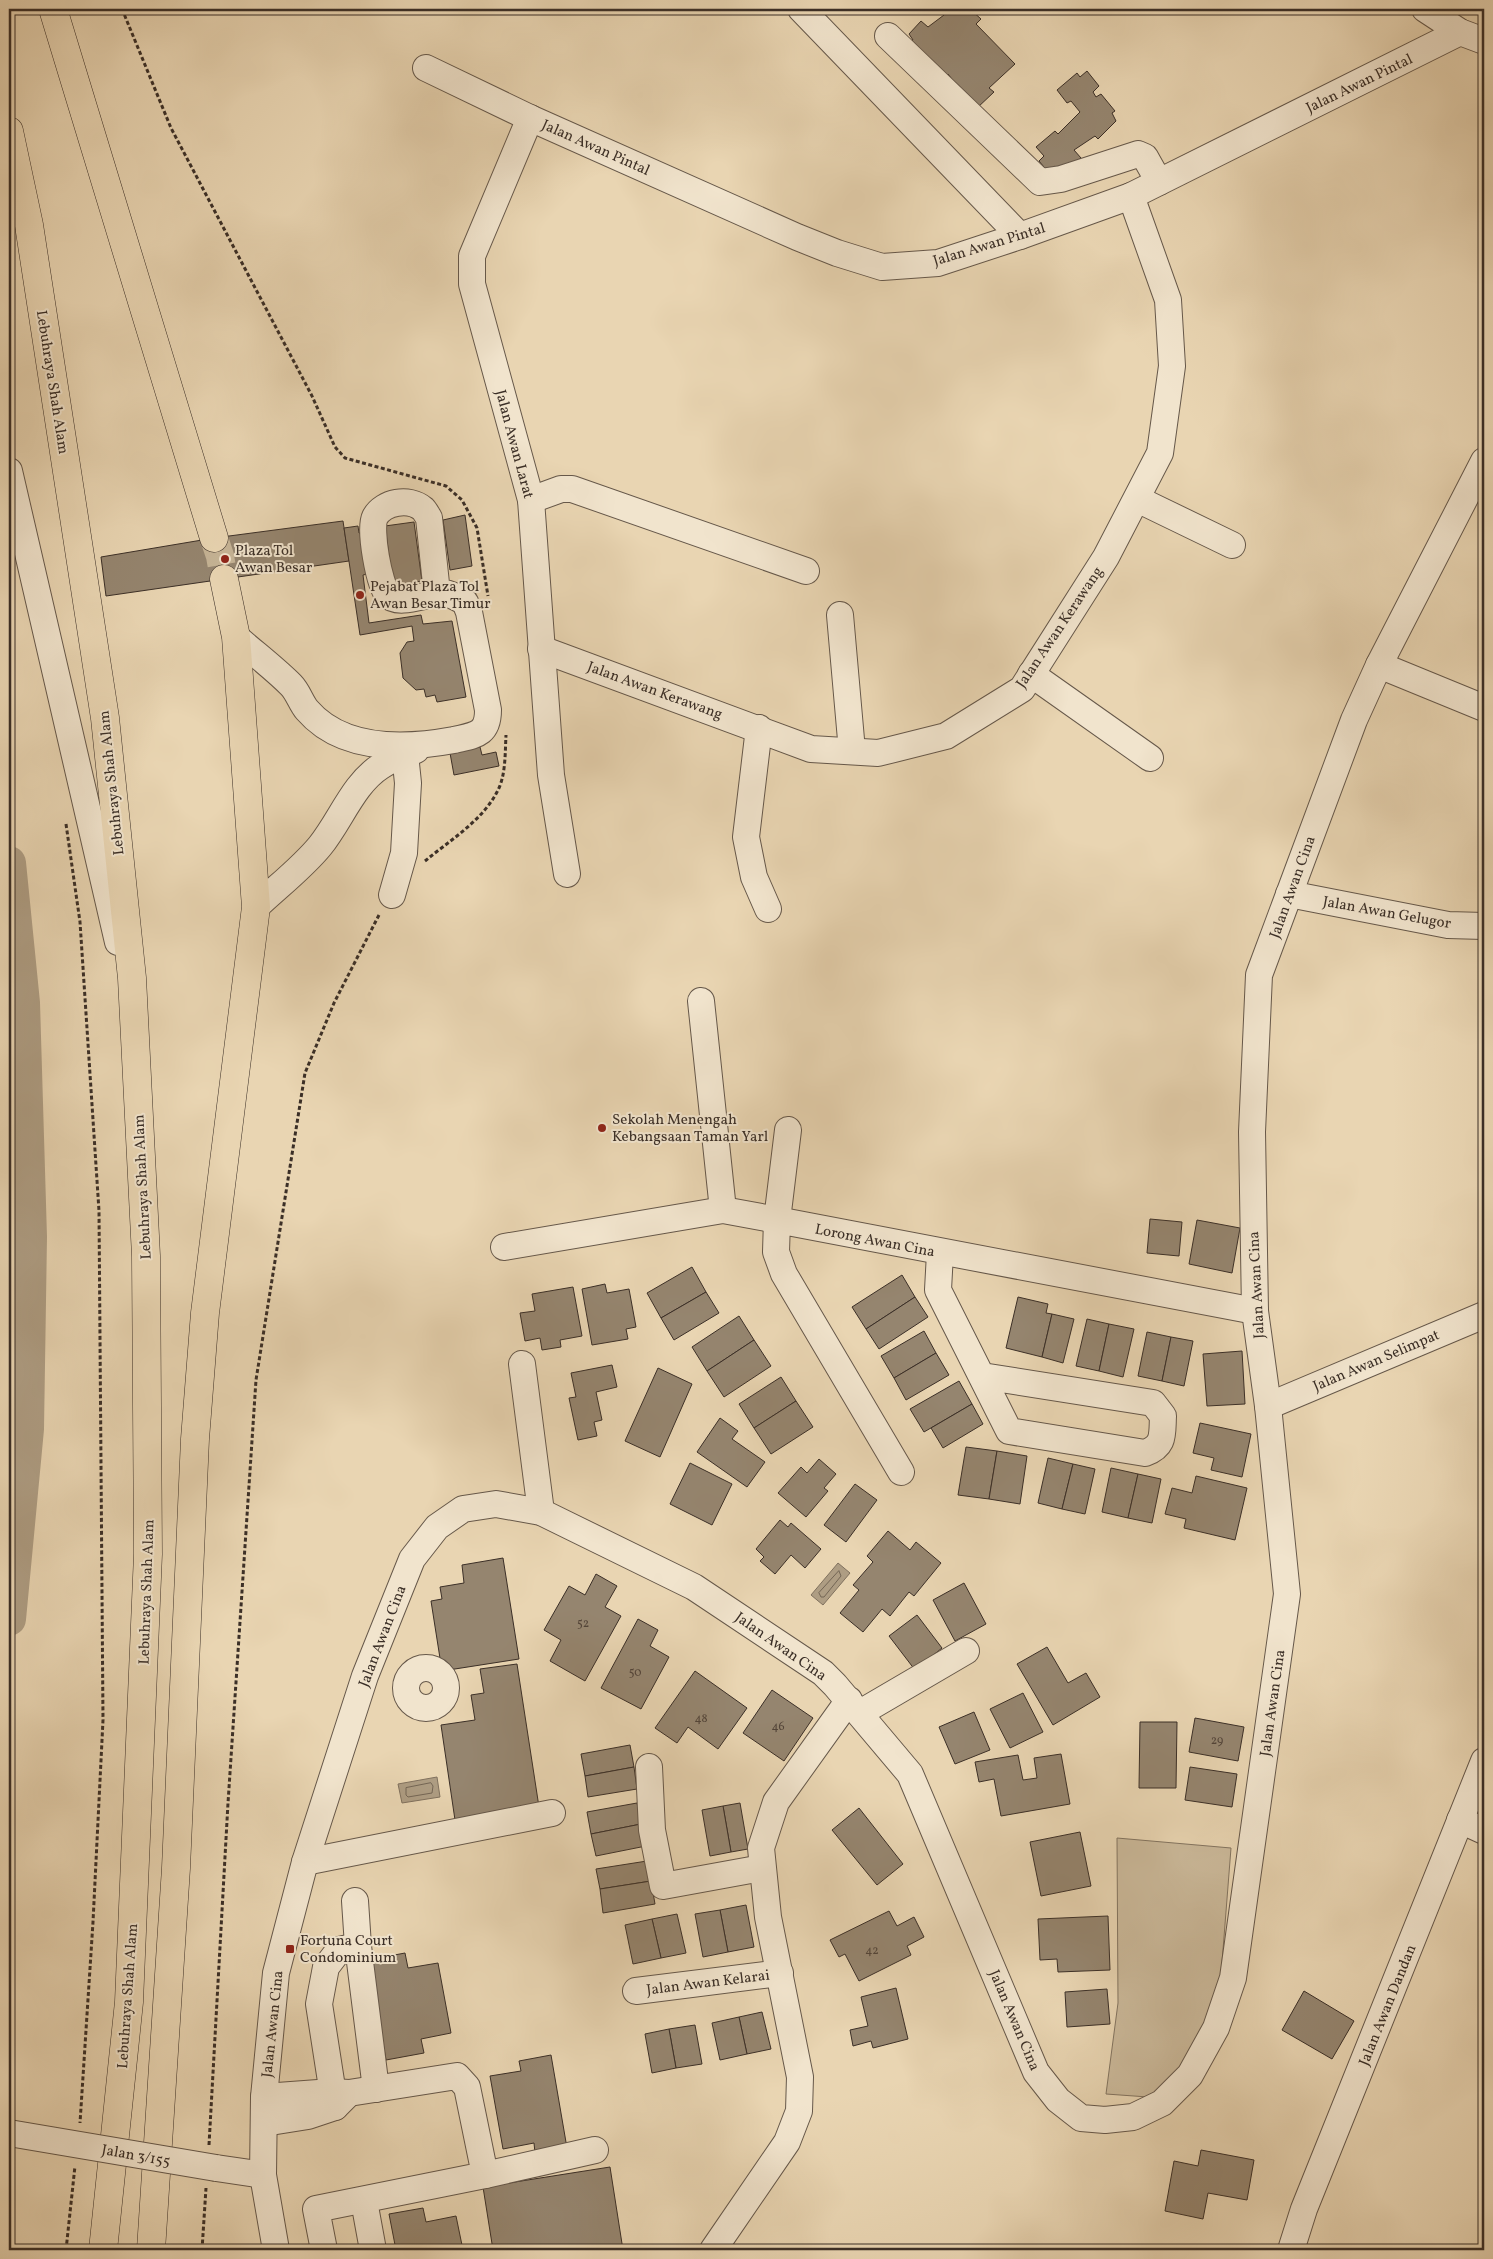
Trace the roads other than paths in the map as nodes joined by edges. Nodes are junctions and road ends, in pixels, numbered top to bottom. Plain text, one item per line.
1 (52, 9) edge
2 (1425, 9) edge
3 (803, 10) edge
4 (1460, 32) junction
5 (888, 36) dead end
6 (1484, 41) edge
7 (426, 68) dead end
8 (530, 118) junction
9 (9, 131) edge
10 (1159, 182) junction
11 (1131, 196) junction
12 (1020, 236) junction
13 (1484, 461) edge
14 (9, 471) edge
15 (1137, 499) junction
16 (531, 500) junction
17 (214, 538) tunnel mouth
18 (1232, 545) dead end
19 (806, 571) dead end
20 (224, 579) tunnel mouth
21 (437, 593) dead end
22 (840, 615) dead end
23 (236, 637) junction
24 (541, 649) junction
25 (1379, 665) junction
26 (1031, 674) junction
27 (1484, 708) edge
28 (759, 728) junction
29 (433, 744) junction
30 (852, 751) junction
31 (405, 754) junction
32 (1150, 758) dead end
33 (567, 874) dead end
34 (1289, 894) junction
35 (392, 895) road end
36 (256, 907) junction
37 (768, 909) dead end
38 (1484, 926) edge
39 (701, 1001) dead end
40 (133, 1011) junction
41 (788, 1130) dead end
42 (723, 1210) junction
43 (777, 1220) junction
44 (504, 1247) dead end
45 (940, 1252) junction
46 (1255, 1311) junction
47 (1484, 1315) edge
48 (522, 1364) dead end
49 (982, 1376) junction
50 (1268, 1406) junction
51 (901, 1472) dead end
52 (541, 1512) junction
53 (966, 1652) dead end
54 (365, 1676) junction
55 (406, 1687) dead end
56 (854, 1706) junction
57 (1484, 1760) edge
58 (649, 1767) dead end
59 (552, 1813) dead end
60 (1460, 1820) junction
61 (1484, 1831) edge
62 (304, 1862) junction
63 (762, 1868) junction
64 (355, 1901) dead end
65 (358, 1946) junction
66 (780, 1973) junction
67 (636, 1991) dead end
68 (376, 2089) junction
69 (339, 2097) junction
70 (264, 2110) junction
71 (9, 2133) edge
72 (595, 2150) dead end
73 (263, 2175) junction
74 (485, 2175) junction
75 (364, 2201) junction
76 (103, 2250) edge
77 (151, 2250) edge
78 (276, 2250) edge
79 (324, 2250) edge
80 (373, 2250) edge
81 (713, 2250) edge
82 (1291, 2250) edge

1 - 17 highway
2 - 4 street
3 - 12 street
4 - 6 street
4 - 10 street, Jalan Awan Pintal
5 - 10 street
7 - 8 street, Jalan Awan Pintal
8 - 12 street, Jalan Awan Pintal
8 - 16 street, Jalan Awan Larat
9 - 40 highway, Lebuhraya Shah Alam
10 - 11 street, Jalan Awan Pintal
11 - 12 street, Jalan Awan Pintal
11 - 15 street, Jalan Awan Kerawang
13 - 25 street, Jalan Awan Cina
14 - 40 street
15 - 18 street
15 - 26 street, Jalan Awan Kerawang
16 - 19 street
16 - 24 street, Jalan Awan Larat
20 - 23 highway
21 - 29 street
22 - 30 street
23 - 29 street
23 - 36 highway
24 - 28 street, Jalan Awan Kerawang
24 - 33 street, Jalan Awan Larat
25 - 27 street
25 - 34 street, Jalan Awan Cina
26 - 30 street, Jalan Awan Kerawang
26 - 32 street
28 - 30 street, Jalan Awan Kerawang
28 - 37 street
29 - 31 street
31 - 35 street
31 - 36 street
34 - 38 street, Jalan Awan Gelugor
34 - 46 street, Jalan Awan Cina
36 - 77 highway
39 - 42 street
40 - 76 highway, Lebuhraya Shah Alam
41 - 43 street
42 - 43 street, Lorong Awan Cina
42 - 44 street
43 - 45 street, Lorong Awan Cina
43 - 51 street
45 - 46 street, Lorong Awan Cina
45 - 49 street
46 - 50 street, Jalan Awan Cina
47 - 50 street, Jalan Awan Selimpat
48 - 52 street
49 - 49 street
50 - 56 street, Jalan Awan Cina
52 - 54 street, Jalan Awan Cina
52 - 56 street, Jalan Awan Cina
53 - 56 street
54 - 55 street
54 - 62 street, Jalan Awan Cina
56 - 63 street, Jalan Awan Kelarai
57 - 60 street, Jalan Awan Dandan
58 - 63 street
59 - 62 street
60 - 61 street
60 - 82 street, Jalan Awan Dandan
62 - 70 street, Jalan Awan Cina
63 - 66 street, Jalan Awan Kelarai
64 - 65 street
65 - 68 street
65 - 69 street
66 - 67 street, Jalan Awan Kelarai
66 - 81 street, Jalan Awan Kelarai
68 - 69 street
68 - 74 street
69 - 70 street
70 - 73 street, Jalan Awan Cina
71 - 73 street, Jalan 3/155, bridge
72 - 74 street
73 - 78 street, Jalan Awan Cina
74 - 75 street
75 - 79 street
75 - 80 street

